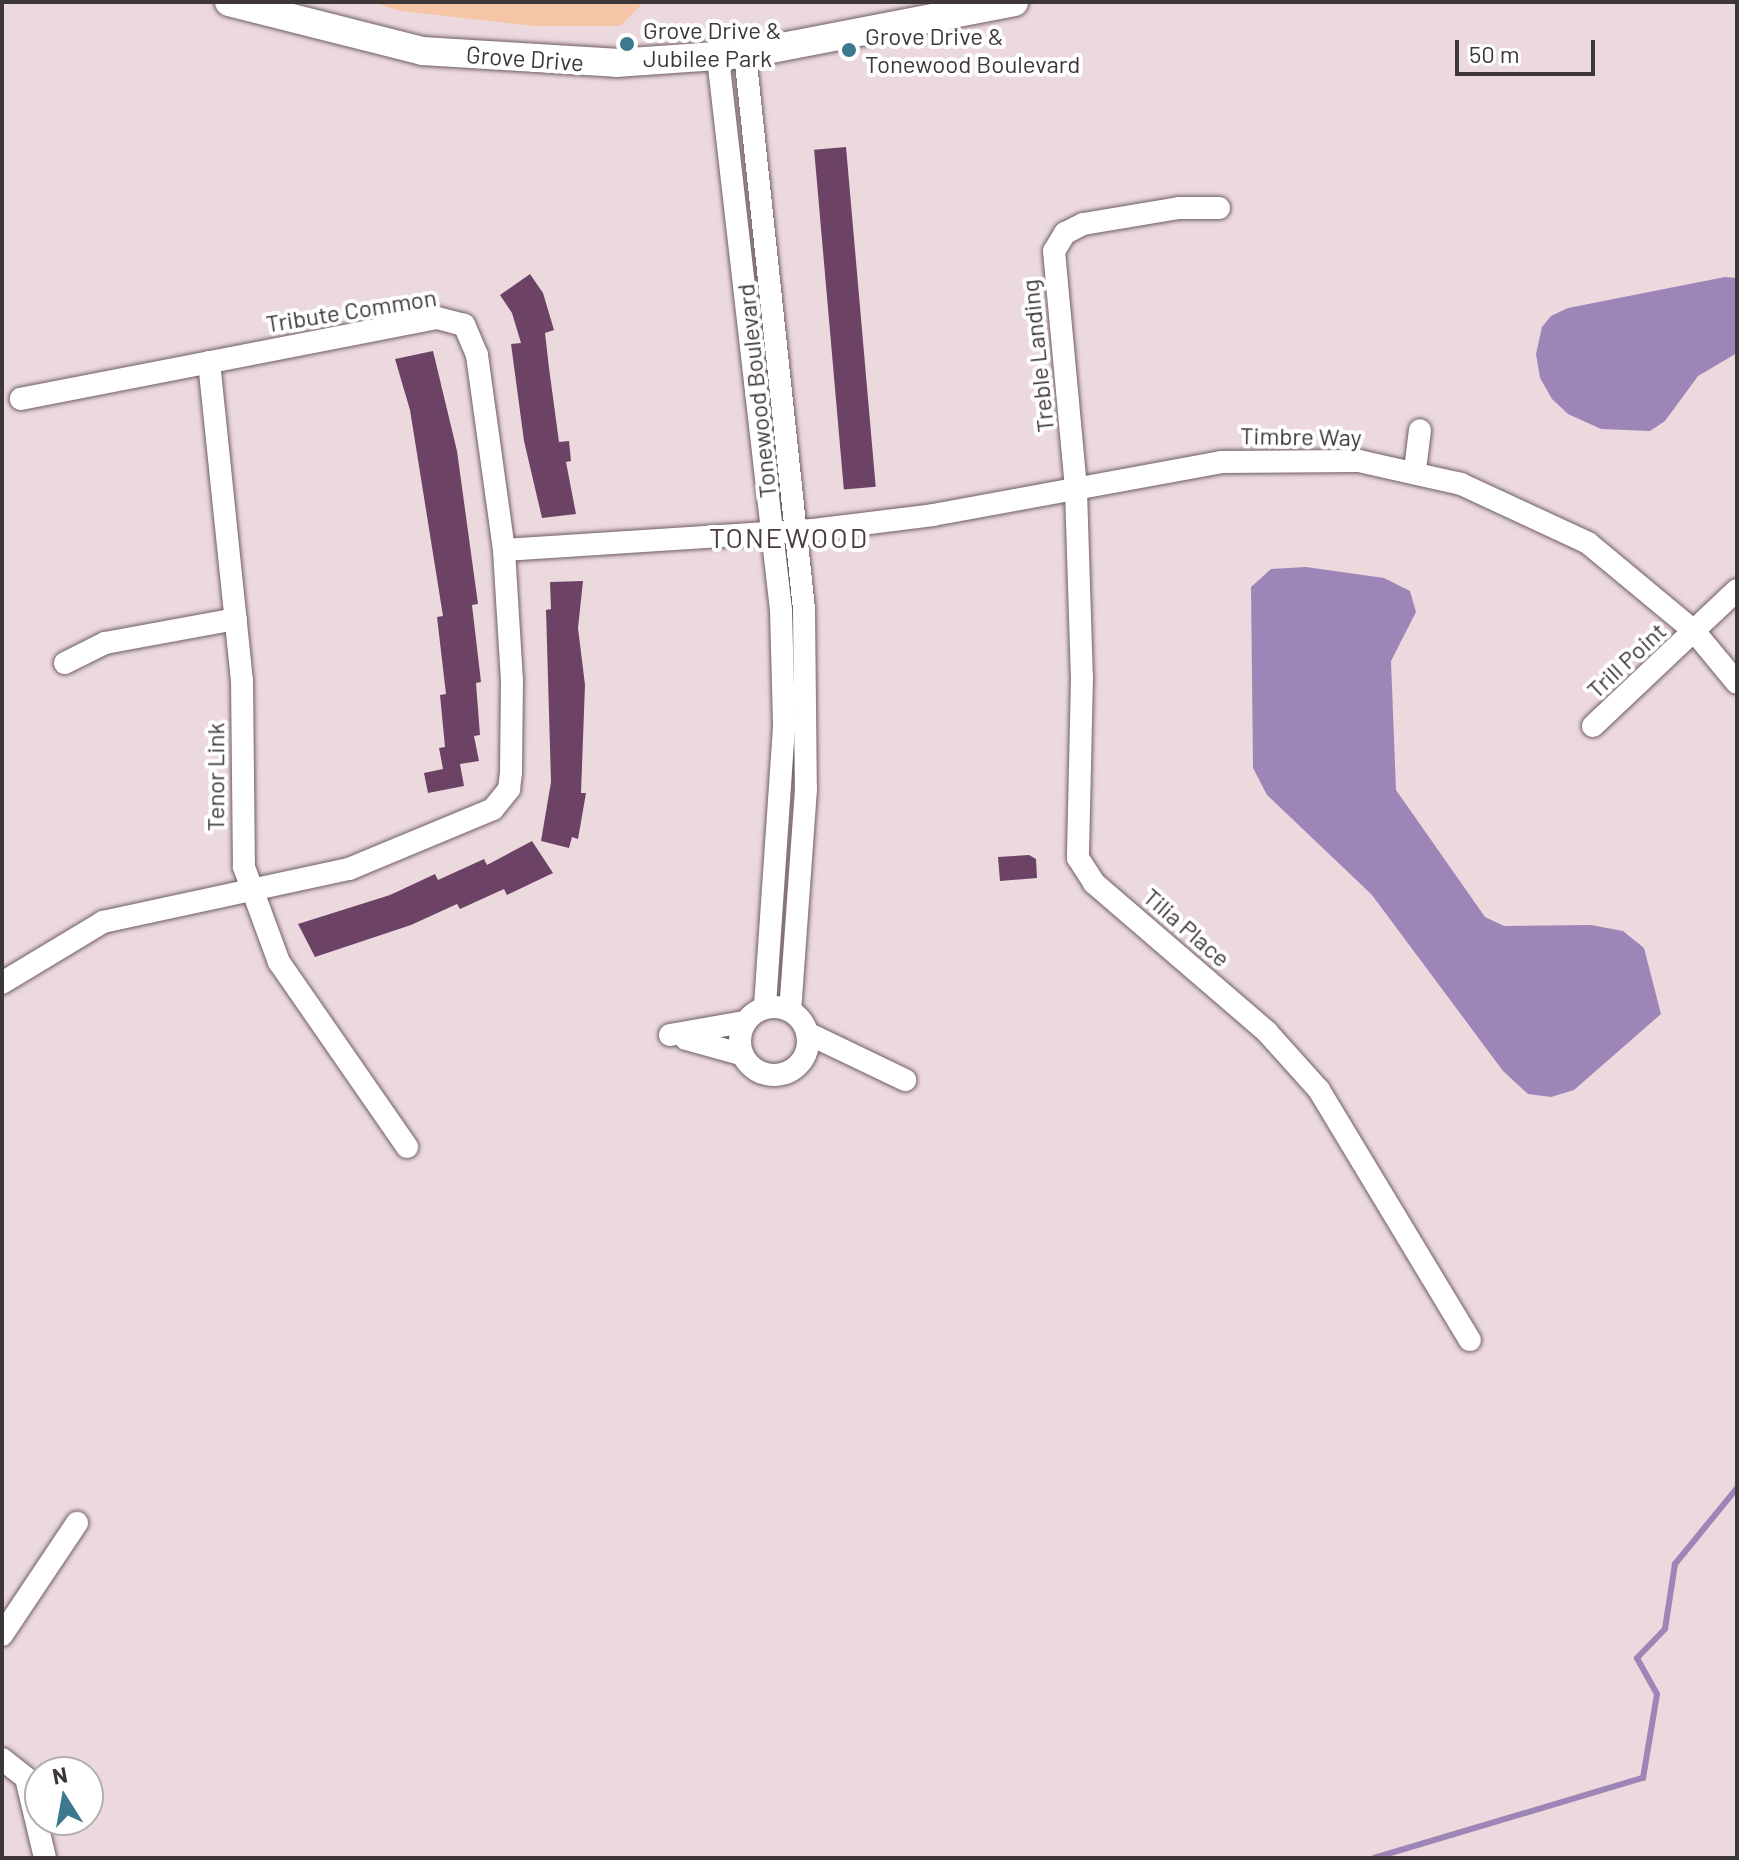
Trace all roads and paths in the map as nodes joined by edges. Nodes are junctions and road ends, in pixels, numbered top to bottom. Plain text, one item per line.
1 (229, 2) edge
2 (1014, 2) edge
3 (731, 56) junction
4 (1219, 208) dead end
5 (209, 362) junction
6 (21, 399) dead end
7 (1420, 430) dead end
8 (1415, 470) junction
9 (1076, 490) junction
10 (786, 533) junction
11 (504, 550) junction
12 (1737, 590) edge
13 (236, 619) junction
14 (1694, 631) junction
15 (65, 663) dead end
16 (1737, 683) edge
17 (1593, 726) dead end
18 (251, 891) junction
19 (2, 983) edge
20 (765, 1007) junction
21 (790, 1010) junction
22 (744, 1022) junction
23 (807, 1033) junction
24 (741, 1054) junction
25 (802, 1060) junction
26 (873, 1064) junction
27 (905, 1080) dead end
28 (407, 1147) dead end
29 (1470, 1340) dead end
30 (77, 1523) dead end
31 (2, 1635) edge
32 (2, 1759) edge
33 (45, 1858) edge

1 - 3 main road, Grove Drive
2 - 3 main road, Grove Drive
3 - 10 street, Tonewood Boulevard
4 - 9 street, Treble Landing
5 - 6 street, Tribute Common
5 - 11 street, Tribute Common
5 - 13 street, Tenor Link
7 - 8 street
8 - 9 street, Timbre Way
8 - 14 street, Timbre Way
9 - 10 street, Timbre Way
9 - 29 street, Tilia Place
10 - 11 street
10 - 20 street, Tonewood Boulevard
10 - 21 street, Tonewood Boulevard
11 - 18 street, Tribute Common
12 - 14 street, Trill Point
13 - 15 street
13 - 18 street, Tenor Link
14 - 16 street, Timbre Way
14 - 17 street, Trill Point
18 - 19 street
18 - 28 street, Tenor Link
20 - 21 street
20 - 22 street
21 - 23 street
22 - 24 street
22 - 24 street
23 - 25 street
23 - 26 street
24 - 25 street
25 - 26 street
26 - 27 street
30 - 31 street
32 - 33 street

